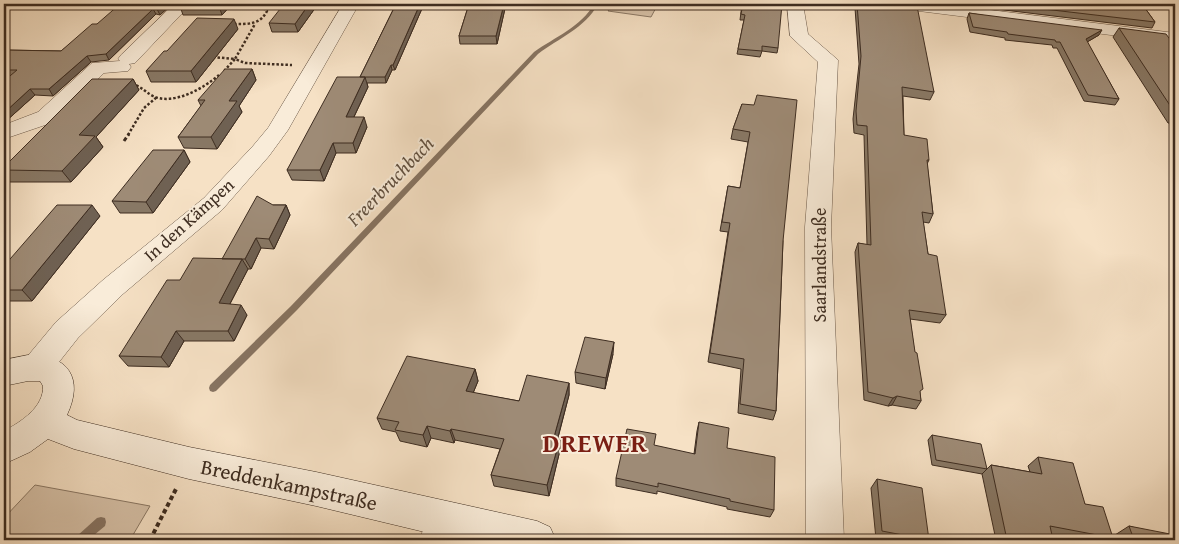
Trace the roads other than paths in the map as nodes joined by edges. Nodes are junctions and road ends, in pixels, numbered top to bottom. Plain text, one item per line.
1 (183, 4) edge
2 (351, 4) edge
3 (795, 4) edge
4 (903, 4) edge
5 (1175, 38) edge
6 (4, 132) edge
7 (36, 367) junction
8 (4, 373) edge
9 (44, 421) junction
10 (4, 448) edge
11 (442, 530) edge
12 (537, 540) edge
13 (825, 540) edge

1 - 6 street
2 - 7 street, In den Kämpen
3 - 13 street, Saarlandstraße
4 - 5 street
7 - 8 street
7 - 9 street
9 - 10 street
9 - 11 street, Breddenkampstraße
11 - 12 street, Breddenkampstraße

